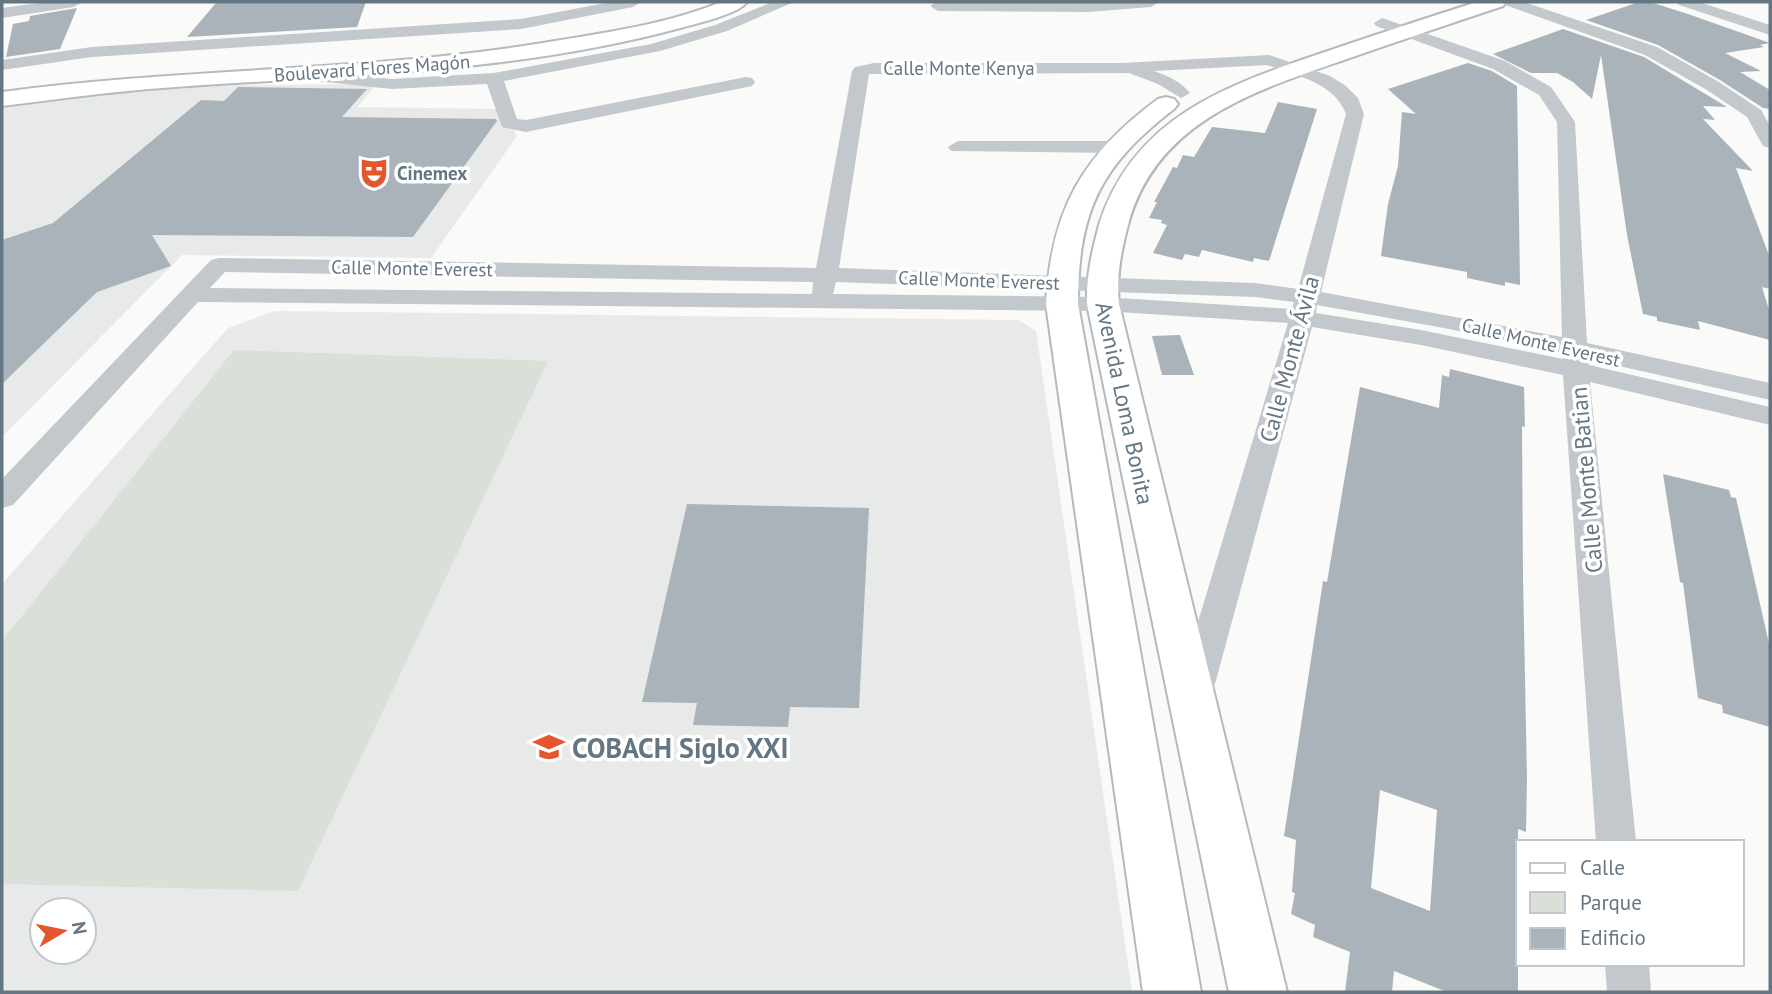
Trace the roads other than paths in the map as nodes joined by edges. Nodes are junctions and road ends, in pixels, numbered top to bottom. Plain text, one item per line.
1 (74, 2) edge
2 (632, 2) edge
3 (686, 2) edge
4 (737, 2) edge
5 (786, 2) edge
6 (1151, 2) edge
7 (1450, 2) edge
8 (1496, 2) edge
9 (1510, 2) edge
10 (1684, 2) edge
11 (991, 5) edge
12 (938, 6) dead end
13 (2, 13) edge
14 (1393, 27) junction
15 (1770, 30) edge
16 (206, 46) junction
17 (1269, 60) junction
18 (2, 65) edge
19 (191, 65) junction
20 (1123, 68) junction
21 (1296, 69) junction
22 (296, 74) junction
23 (494, 78) junction
24 (746, 82) dead end
25 (2, 85) edge
26 (1181, 93) junction
27 (2, 99) edge
28 (1770, 142) edge
29 (958, 147) dead end
30 (1115, 147) junction
31 (827, 275) junction
32 (1082, 293) junction
33 (191, 295) junction
34 (821, 301) junction
35 (1304, 307) junction
36 (1576, 360) junction
37 (1770, 391) edge
38 (1770, 416) edge
39 (2, 497) edge
40 (1191, 706) junction
41 (1616, 840) edge
42 (1627, 966) edge
43 (1172, 992) edge
44 (1258, 992) edge
45 (1629, 992) edge

1 - 13 street
2 - 16 street
3 - 19 main road, Boulevard Flores Magón
4 - 22 main road, Boulevard Flores Magón
5 - 23 street
6 - 11 street
7 - 14 main road, Avenida Loma Bonita
8 - 14 main road, Avenida Loma Bonita
9 - 28 street
10 - 15 street
11 - 12 street
14 - 17 main road, Avenida Loma Bonita
14 - 21 main road, Avenida Loma Bonita
14 - 36 street, Calle Monte Batian
16 - 18 street
16 - 19 street
17 - 20 street, Calle Monte Kenya
17 - 21 street, Calle Monte Ávila
17 - 26 main road, Avenida Loma Bonita
19 - 25 main road, Boulevard Flores Magón
20 - 26 street, Calle Monte Kenya
20 - 31 street, Calle Monte Kenya
21 - 32 main road, Avenida Loma Bonita
21 - 35 street, Calle Monte Ávila
22 - 23 street
22 - 27 main road, Boulevard Flores Magón
23 - 24 street
26 - 30 main road, Avenida Loma Bonita
29 - 30 street
30 - 32 main road, Avenida Loma Bonita
31 - 32 street, Calle Monte Everest
31 - 33 street, Calle Monte Everest
31 - 34 street, Calle Monte Kenya
32 - 34 street, Calle Monte Everest
32 - 35 street, Calle Monte Everest
32 - 40 main road, Avenida Loma Bonita
32 - 43 main road, Avenida Loma Bonita
33 - 34 street, Calle Monte Everest
33 - 39 street, Calle Monte Everest
35 - 36 street, Calle Monte Everest
35 - 40 street, Calle Monte Ávila
36 - 37 street, Calle Monte Everest
36 - 38 street, Calle Monte Everest
36 - 41 street, Calle Monte Batian
40 - 44 main road, Avenida Loma Bonita
42 - 45 street

